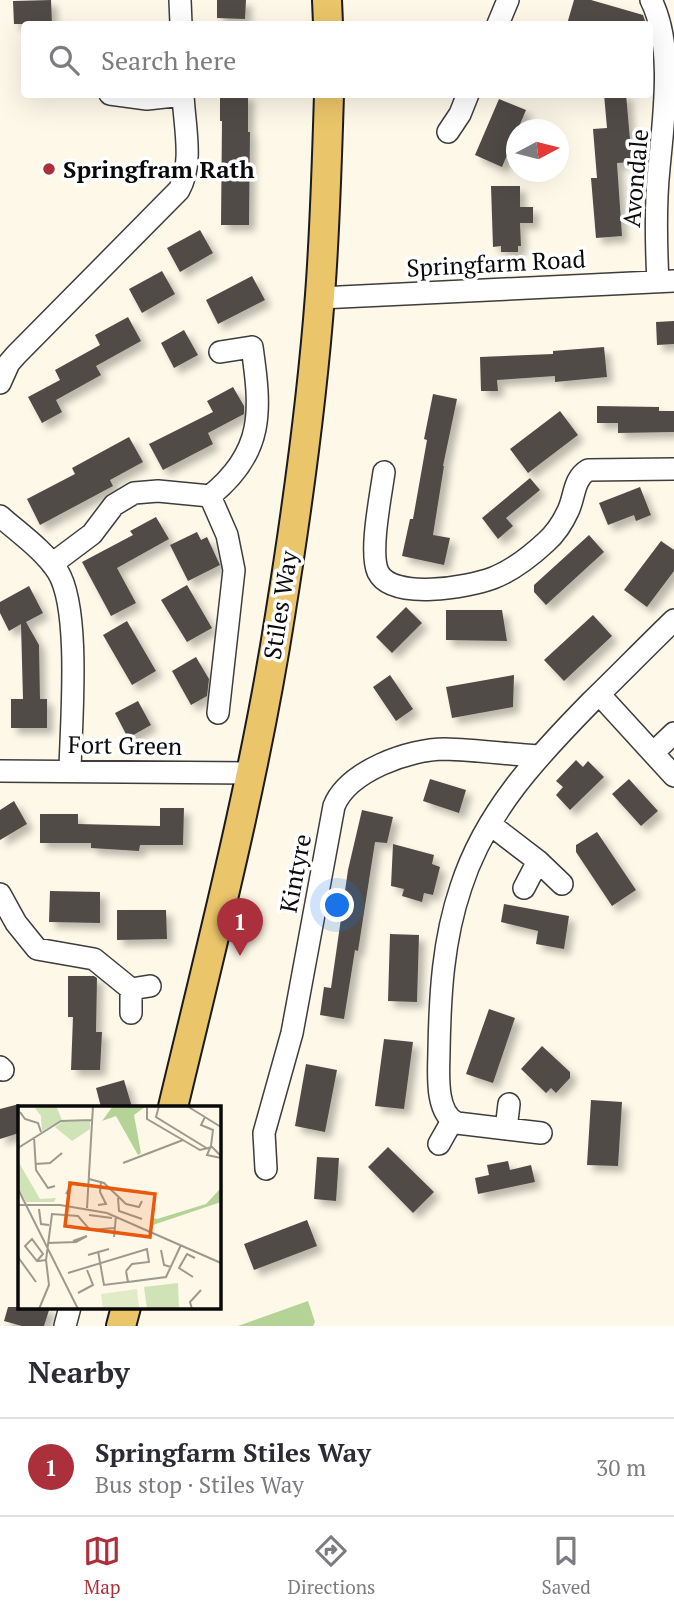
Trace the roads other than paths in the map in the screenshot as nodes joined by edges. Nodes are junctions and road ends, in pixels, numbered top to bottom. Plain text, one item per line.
1 (180, 0) edge
2 (327, 0) edge
3 (508, 0) edge
4 (651, 0) edge
5 (181, 21) edge
6 (328, 21) edge
7 (499, 21) edge
8 (183, 98) edge
9 (329, 98) edge
10 (466, 98) edge
11 (448, 132) dead end
12 (666, 281) edge
13 (320, 298) junction
14 (220, 352) dead end
15 (0, 383) edge
16 (674, 469) edge
17 (384, 472) dead end
18 (210, 496) junction
19 (0, 516) edge
20 (52, 564) junction
21 (674, 620) edge
22 (599, 694) junction
23 (218, 713) dead end
24 (674, 733) edge
25 (654, 752) junction
26 (538, 756) junction
27 (70, 770) junction
28 (0, 771) edge
29 (250, 773) junction
30 (674, 776) edge
31 (491, 824) junction
32 (538, 861) junction
33 (562, 884) dead end
34 (524, 888) dead end
35 (0, 894) edge
36 (131, 1013) dead end
37 (509, 1104) dead end
38 (173, 1106) edge
39 (453, 1121) junction
40 (506, 1129) junction
41 (541, 1133) dead end
42 (439, 1144) dead end
43 (266, 1169) dead end
44 (70, 1308) edge
45 (125, 1308) edge
46 (65, 1326) edge
47 (121, 1326) edge

1 - 5 street
2 - 6 main road
3 - 7 street
4 - 12 street, Avondale
8 - 15 street
9 - 13 main road, Stiles Way
10 - 11 street
12 - 13 street, Springfarm Road
13 - 29 main road, Stiles Way
14 - 18 street
16 - 17 street
18 - 20 street
18 - 23 street
19 - 20 street
20 - 27 street
21 - 22 street
22 - 25 street
22 - 26 street
24 - 25 street
25 - 30 street
26 - 31 street
26 - 43 street, Kintyre
27 - 28 street, Fort Green
27 - 29 street, Fort Green
29 - 38 main road, Stiles Way
31 - 32 street
31 - 39 street
32 - 33 street
32 - 34 street
35 - 36 street
37 - 40 street
39 - 40 street
39 - 42 street
40 - 41 street
44 - 46 street
45 - 47 main road

